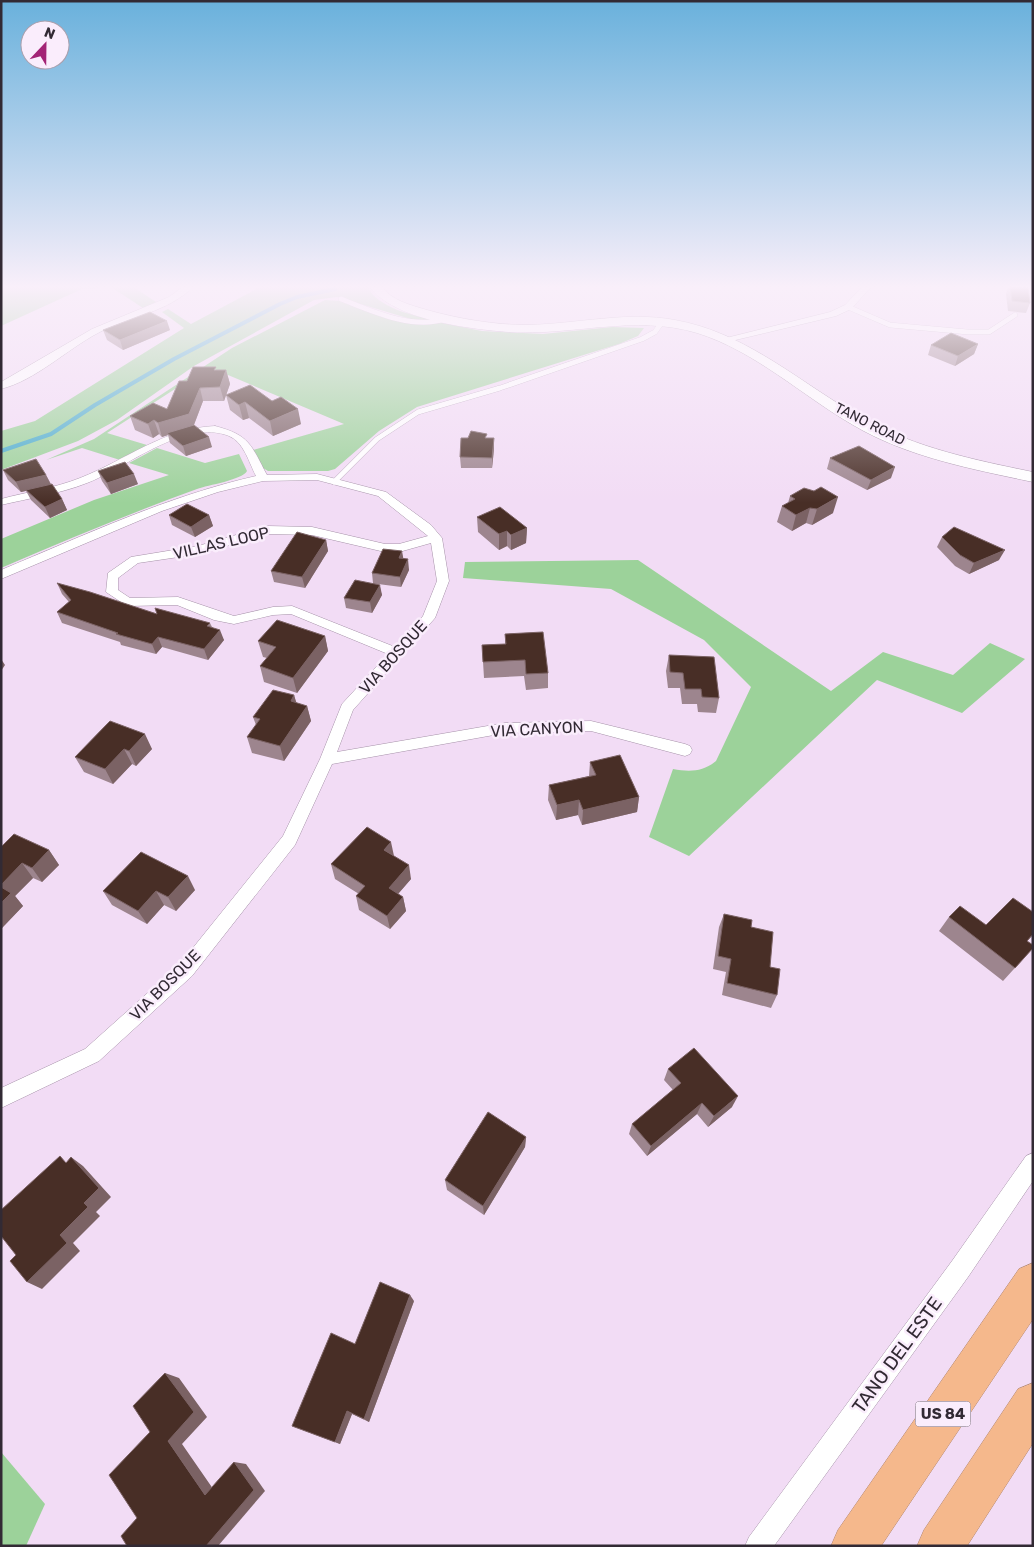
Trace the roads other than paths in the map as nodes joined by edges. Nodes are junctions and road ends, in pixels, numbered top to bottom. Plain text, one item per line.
1 (51, 358) edge
2 (586, 358) edge
3 (757, 358) edge
4 (1, 386) edge
5 (1033, 477) edge
6 (263, 478) junction
7 (334, 482) junction
8 (1, 502) edge
9 (436, 538) junction
10 (1, 575) edge
11 (396, 652) junction
12 (685, 750) dead end
13 (327, 759) junction
14 (1, 1098) edge
15 (1033, 1163) edge
16 (1033, 1283) edge
17 (1033, 1404) edge
18 (758, 1546) edge
19 (854, 1546) edge
20 (940, 1546) edge

1 - 4 street
2 - 7 lane
3 - 5 street, TANO ROAD
6 - 7 street
6 - 8 street
6 - 10 street
7 - 9 street
9 - 11 street, VIA BOSQUE
9 - 11 street, VILLAS LOOP
11 - 13 street, VIA BOSQUE
12 - 13 street, VIA CANYON
13 - 14 street, VIA BOSQUE
15 - 18 street, TANO DEL ESTE
16 - 19 highway, US 84
17 - 20 highway

